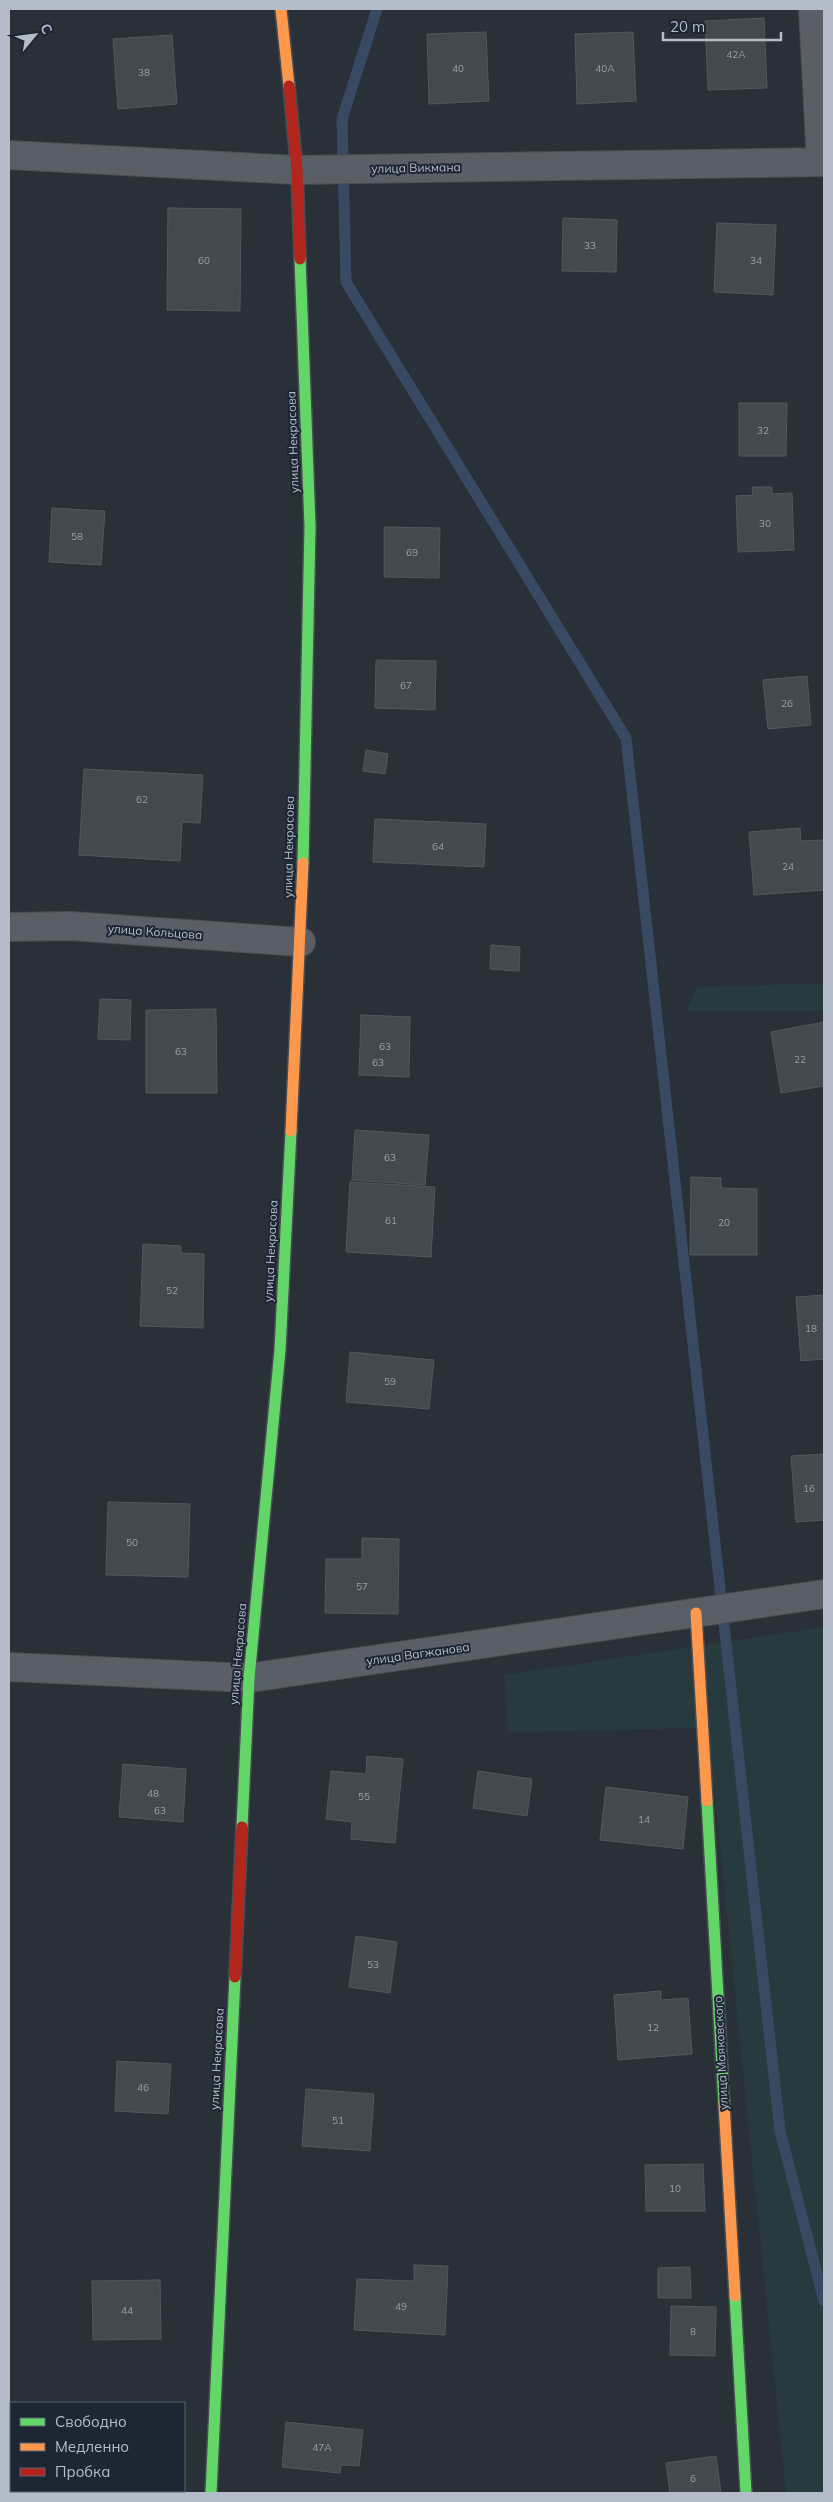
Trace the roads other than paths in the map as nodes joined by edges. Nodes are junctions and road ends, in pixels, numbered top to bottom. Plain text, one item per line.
1 (280, 9) edge
2 (813, 9) edge
3 (9, 155) edge
4 (823, 162) edge
5 (297, 170) junction
6 (9, 927) edge
7 (300, 942) junction
8 (824, 1594) edge
9 (696, 1613) junction
10 (9, 1667) edge
11 (249, 1678) junction
12 (211, 2493) edge
13 (746, 2493) edge

1 - 5 street, улица Некрасова
2 - 4 street
3 - 5 street, улица Викмана
4 - 5 street, улица Викмана
5 - 7 street, улица Некрасова
6 - 7 street, улица Кольцова
7 - 11 street, улица Некрасова
8 - 9 street, улица Вагжанова
9 - 11 street, улица Вагжанова
9 - 13 street, улица Маяковского
10 - 11 street, улица Вагжанова
11 - 12 street, улица Некрасова

